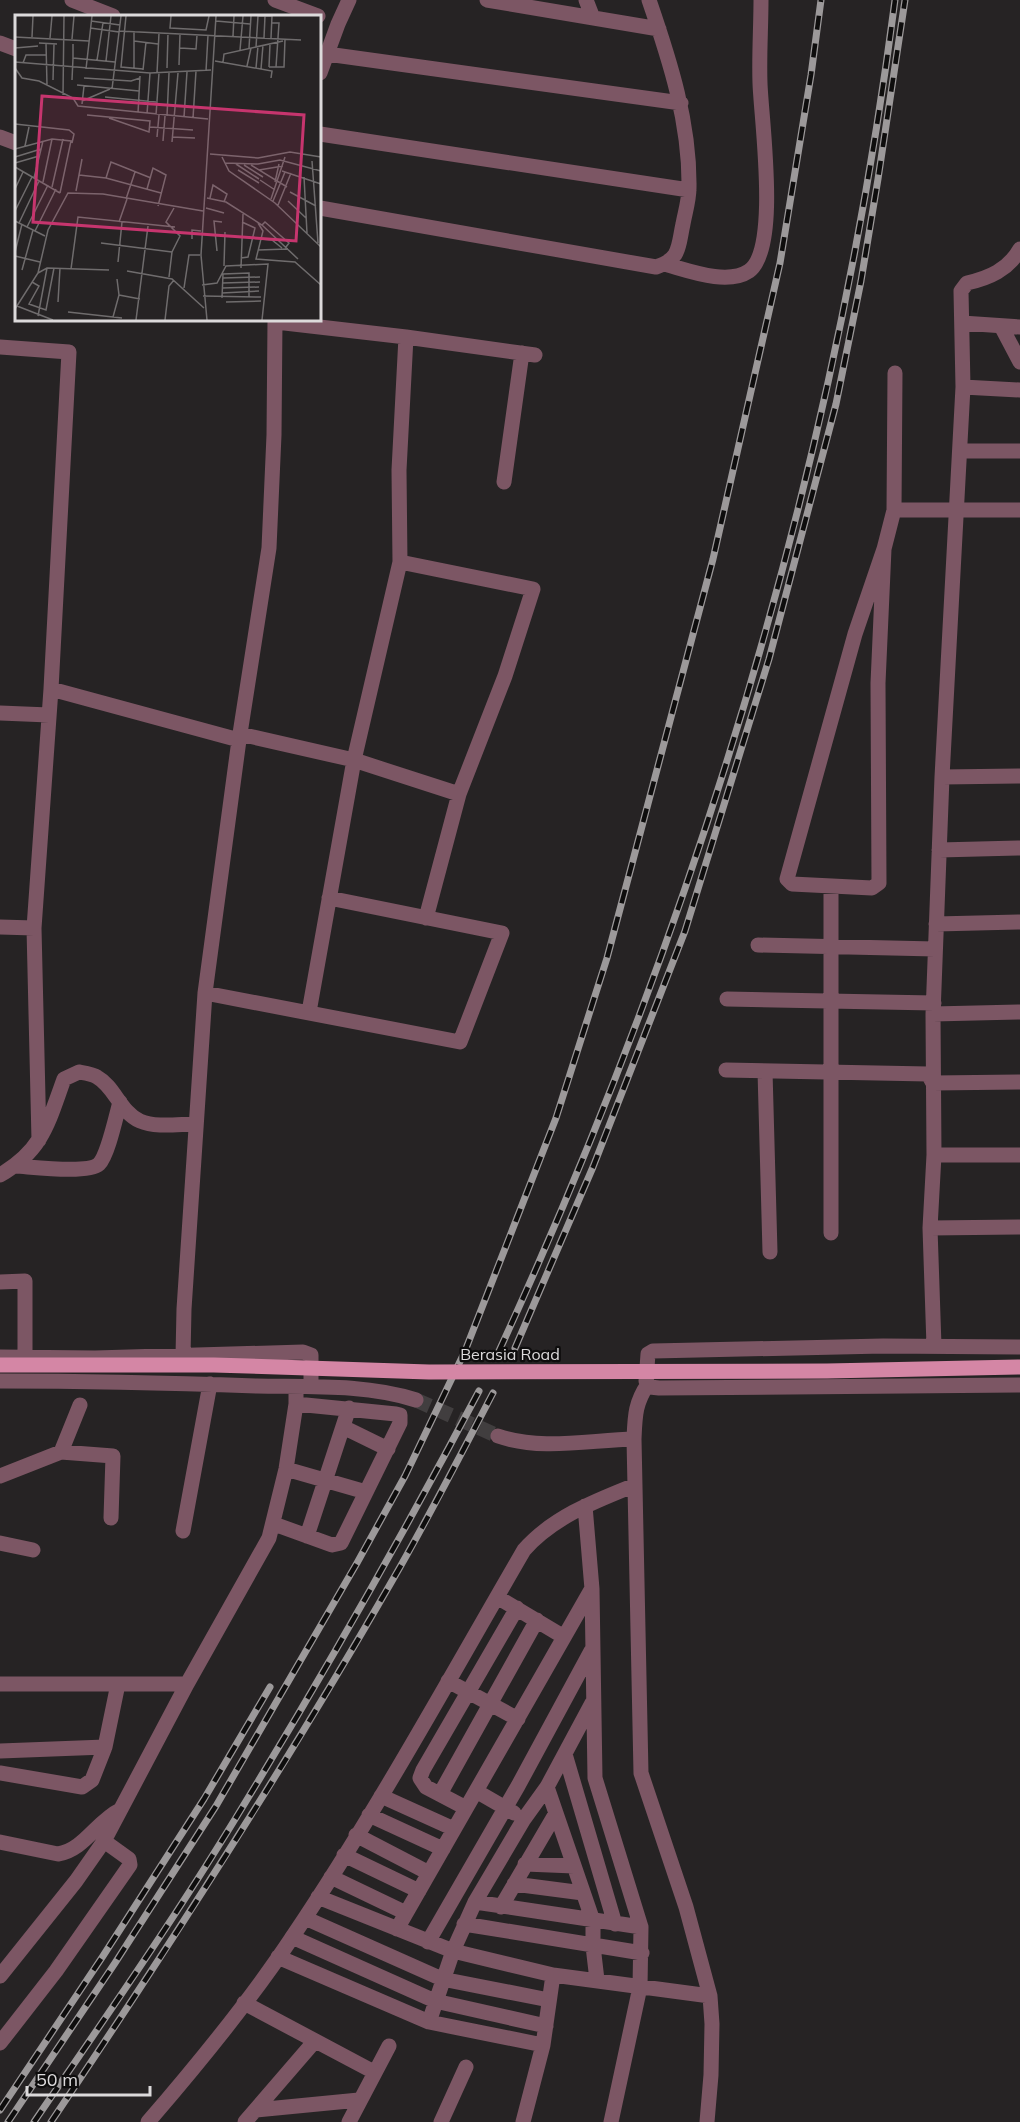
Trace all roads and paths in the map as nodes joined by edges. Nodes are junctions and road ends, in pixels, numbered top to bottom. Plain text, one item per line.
1 (72, 0) edge
2 (276, 0) edge
3 (349, 0) edge
4 (487, 0) edge
5 (586, 0) edge
6 (649, 0) edge
7 (762, 0) edge
8 (536, 4) edge
9 (110, 15) edge
10 (314, 15) edge
11 (321, 18) edge
12 (593, 18) junction
13 (338, 24) junction
14 (659, 28) junction
15 (0, 43) edge
16 (15, 49) edge
17 (327, 54) junction
18 (321, 70) edge
19 (681, 103) junction
20 (321, 134) edge
21 (0, 137) edge
22 (15, 143) edge
23 (689, 190) junction
24 (321, 208) edge
25 (1020, 249) edge
26 (664, 264) junction
27 (276, 321) edge
28 (962, 324) junction
29 (1001, 326) junction
30 (1020, 327) edge
31 (406, 337) junction
32 (0, 347) edge
33 (1020, 362) edge
34 (895, 373) dead end
35 (963, 387) junction
36 (1020, 390) edge
37 (1020, 451) edge
38 (961, 452) junction
39 (504, 482) dead end
40 (894, 510) junction
41 (956, 510) junction
42 (1020, 510) edge
43 (884, 549) junction
44 (400, 562) junction
45 (51, 689) junction
46 (0, 713) edge
47 (49, 715) junction
48 (239, 737) junction
49 (354, 760) junction
50 (1020, 776) edge
51 (942, 777) junction
52 (459, 794) junction
53 (1020, 848) edge
54 (939, 850) junction
55 (831, 887) junction
56 (329, 898) junction
57 (426, 918) junction
58 (1020, 922) edge
59 (936, 924) junction
60 (0, 927) edge
61 (34, 928) junction
62 (758, 945) dead end
63 (832, 946) junction
64 (935, 949) junction
65 (205, 993) junction
66 (727, 999) dead end
67 (832, 1000) junction
68 (933, 1009) junction
69 (309, 1012) junction
70 (1020, 1012) edge
71 (726, 1070) dead end
72 (765, 1071) junction
73 (832, 1071) junction
74 (1020, 1082) edge
75 (933, 1083) junction
76 (120, 1102) junction
77 (196, 1124) junction
78 (39, 1140) junction
79 (934, 1155) junction
80 (1020, 1155) edge
81 (16, 1166) junction
82 (0, 1175) edge
83 (1020, 1227) edge
84 (930, 1228) junction
85 (831, 1233) dead end
86 (770, 1252) dead end
87 (0, 1282) edge
88 (934, 1346) junction
89 (1020, 1347) edge
90 (183, 1356) junction
91 (0, 1357) edge
92 (25, 1357) junction
93 (0, 1365) edge
94 (1020, 1366) edge
95 (0, 1381) edge
96 (210, 1384) junction
97 (648, 1384) junction
98 (1020, 1385) edge
99 (302, 1386) junction
100 (416, 1400) tunnel mouth
101 (296, 1404) junction
102 (80, 1405) dead end
103 (349, 1408) junction
104 (343, 1427) junction
105 (498, 1436) tunnel mouth
106 (634, 1438) junction
107 (388, 1449) junction
108 (62, 1452) junction
109 (286, 1469) junction
110 (0, 1476) edge
111 (325, 1480) junction
112 (635, 1485) junction
113 (366, 1492) junction
114 (585, 1506) junction
115 (111, 1518) dead end
116 (274, 1524) junction
117 (183, 1531) dead end
118 (307, 1536) junction
119 (0, 1543) edge
120 (33, 1551) dead end
121 (592, 1589) junction
122 (497, 1597) junction
123 (517, 1608) junction
124 (537, 1620) junction
125 (564, 1637) junction
126 (593, 1648) junction
127 (448, 1681) junction
128 (0, 1684) edge
129 (118, 1684) junction
130 (187, 1684) junction
131 (469, 1693) junction
132 (593, 1701) junction
133 (490, 1704) junction
134 (518, 1719) junction
135 (105, 1747) junction
136 (0, 1751) edge
137 (565, 1754) junction
138 (0, 1773) edge
139 (547, 1787) junction
140 (477, 1791) junction
141 (440, 1794) junction
142 (381, 1796) junction
143 (466, 1808) junction
144 (505, 1808) junction
145 (120, 1810) junction
146 (556, 1813) junction
147 (369, 1815) junction
148 (524, 1819) junction
149 (454, 1829) junction
150 (357, 1835) junction
151 (104, 1841) junction
152 (0, 1842) edge
153 (538, 1844) junction
154 (567, 1845) junction
155 (443, 1849) junction
156 (344, 1855) junction
157 (525, 1864) junction
158 (574, 1866) junction
159 (429, 1873) junction
160 (331, 1877) junction
161 (514, 1884) junction
162 (419, 1891) junction
163 (584, 1893) junction
164 (318, 1897) junction
165 (475, 1902) junction
166 (501, 1907) junction
167 (406, 1913) junction
168 (305, 1918) junction
169 (593, 1921) junction
170 (464, 1924) junction
171 (615, 1924) junction
172 (641, 1927) junction
173 (397, 1929) junction
174 (292, 1937) junction
175 (428, 1942) junction
176 (593, 1946) junction
177 (453, 1952) junction
178 (642, 1953) junction
179 (278, 1957) junction
180 (553, 1975) junction
181 (0, 1976) edge
182 (442, 1979) junction
183 (597, 1980) junction
184 (640, 1987) junction
185 (710, 1996) junction
186 (549, 2000) junction
187 (435, 2001) junction
188 (244, 2003) junction
189 (429, 2022) junction
190 (546, 2026) junction
191 (314, 2042) junction
192 (0, 2043) edge
193 (543, 2045) junction
194 (389, 2046) dead end
195 (466, 2067) dead end
196 (374, 2072) junction
197 (359, 2100) junction
198 (256, 2110) junction
199 (148, 2122) edge
200 (245, 2122) edge
201 (349, 2122) edge
202 (441, 2122) edge
203 (523, 2122) edge
204 (611, 2122) edge
205 (707, 2122) edge

1 - 9 street
2 - 10 street
3 - 13 street
4 - 8 street
5 - 12 street
6 - 14 street
7 - 26 street
8 - 12 street
11 - 13 street
12 - 14 street
13 - 17 street
14 - 19 street
15 - 16 street
17 - 18 street
17 - 19 street
19 - 23 street
20 - 23 street
21 - 22 street
23 - 26 street
24 - 26 street
25 - 28 street
27 - 31 street
27 - 48 street
28 - 29 street
28 - 35 street
29 - 30 street
29 - 33 street
31 - 39 street
31 - 44 street
32 - 45 street
34 - 40 street
35 - 36 street
35 - 38 street
37 - 38 street
38 - 41 street
40 - 41 street
40 - 43 street
41 - 42 street
41 - 51 street
43 - 55 street
43 - 55 street
44 - 49 street
44 - 52 street
45 - 47 street
45 - 48 street
46 - 47 street
47 - 61 street
48 - 49 street
48 - 65 street
49 - 52 street
49 - 56 street
50 - 51 street
51 - 54 street
52 - 57 street
53 - 54 street
54 - 59 street
55 - 63 street
56 - 57 street
56 - 69 street
57 - 69 street
58 - 59 street
59 - 64 street
60 - 61 street
61 - 78 street
62 - 63 street
63 - 64 street
63 - 67 street
64 - 68 street
65 - 69 street
65 - 77 street
66 - 67 street
67 - 68 street
67 - 73 street
68 - 70 street
68 - 75 street
71 - 72 street
72 - 73 street
72 - 86 street
73 - 75 street
73 - 85 street
74 - 75 street
75 - 79 street
76 - 77 street
76 - 78 street
76 - 81 street
77 - 90 street
78 - 81 street
79 - 80 street
79 - 84 street
81 - 82 street
83 - 84 street
84 - 88 street
87 - 92 street
88 - 89 street
88 - 97 street
90 - 92 street
90 - 99 street
91 - 92 street
93 - 94 main road, Berasia Road, bridge
95 - 96 street
96 - 99 street
96 - 117 street
97 - 98 street
97 - 106 street
99 - 100 street
99 - 101 street
101 - 103 street
101 - 109 street
102 - 108 street
103 - 104 street
103 - 107 street
104 - 107 street
104 - 111 street
105 - 106 street
106 - 112 street
107 - 113 street
108 - 110 street
108 - 115 street
109 - 111 street
109 - 116 street
111 - 113 street
111 - 118 street
112 - 114 street
112 - 185 street
113 - 118 street
114 - 121 street
114 - 122 street
116 - 118 street
116 - 130 street
119 - 120 street
121 - 125 street
121 - 126 street
122 - 123 street
122 - 127 street
123 - 124 street
123 - 131 street
124 - 125 street
124 - 133 street
125 - 134 street
126 - 132 street
126 - 144 street
127 - 131 street
127 - 142 street
128 - 129 street
129 - 130 street
129 - 135 street
130 - 145 street
131 - 133 street
131 - 141 street
132 - 137 street
132 - 172 street
133 - 134 street
133 - 141 street
134 - 140 street
135 - 136 street
135 - 138 street
137 - 139 street
137 - 171 street
139 - 146 street
139 - 148 street
140 - 143 street
140 - 144 street
141 - 143 street
142 - 147 street
142 - 149 street
143 - 149 street
144 - 148 street
144 - 175 street
145 - 151 street
145 - 152 street
146 - 153 street
146 - 154 street
147 - 150 street
147 - 155 street
148 - 165 street
149 - 155 street
150 - 156 street
150 - 159 street
151 - 181 street
151 - 192 street
153 - 154 street
153 - 157 street
154 - 158 street
155 - 159 street
156 - 160 street
156 - 162 street
157 - 158 street
157 - 161 street
158 - 163 street
159 - 162 street
160 - 164 street
160 - 167 street
161 - 163 street
161 - 166 street
162 - 167 street
163 - 169 street
164 - 168 street
164 - 173 street
165 - 166 street
165 - 170 street
166 - 169 street
167 - 173 street
168 - 174 street
168 - 182 street
169 - 171 street
169 - 176 street
170 - 176 street
170 - 177 street
171 - 172 street
172 - 178 street
173 - 175 street
174 - 179 street
174 - 187 street
175 - 177 street
176 - 178 street
176 - 183 street
177 - 180 street
177 - 182 street
178 - 184 street
179 - 188 street
179 - 189 street
180 - 183 street
180 - 186 street
182 - 186 street
182 - 187 street
183 - 184 street
184 - 185 street
184 - 204 street
185 - 205 street
186 - 190 street
187 - 189 street
187 - 190 street
188 - 191 street
188 - 199 street
189 - 193 street
190 - 193 street
191 - 196 street
191 - 198 street
193 - 203 street
194 - 196 street
195 - 202 street
196 - 197 street
197 - 198 street
197 - 201 street
198 - 200 street

